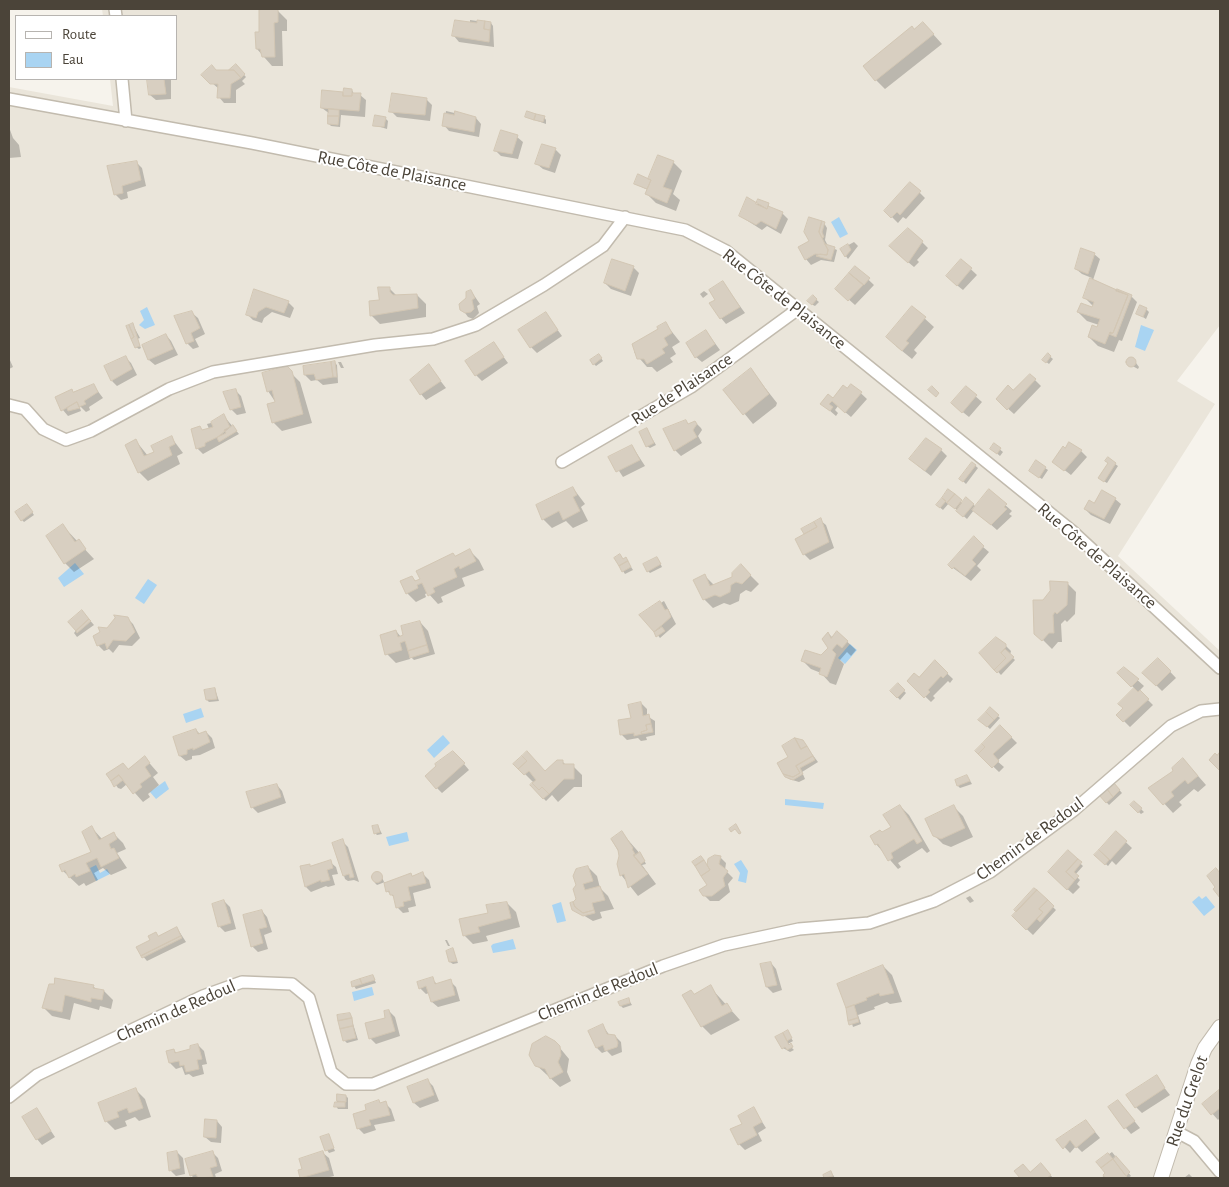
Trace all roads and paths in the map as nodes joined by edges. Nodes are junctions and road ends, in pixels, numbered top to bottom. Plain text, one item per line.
1 (122, 80) edge
2 (9, 99) edge
3 (126, 121) junction
4 (625, 217) junction
5 (798, 309) junction
6 (9, 405) edge
7 (562, 462) dead end
8 (1220, 668) edge
9 (1220, 709) edge
10 (1220, 1027) edge
11 (9, 1097) edge
12 (1177, 1132) junction
13 (1220, 1172) edge
14 (1161, 1178) edge

1 - 3 street
2 - 3 street, Rue Côte de Plaisance
3 - 4 street, Rue Côte de Plaisance
4 - 5 street, Rue Côte de Plaisance
4 - 6 street
5 - 7 street, Rue de Plaisance
5 - 8 street, Rue Côte de Plaisance
9 - 11 street, Chemin de Redoul
10 - 12 street, Rue du Grelot
12 - 13 street
12 - 14 street, Rue du Grelot

